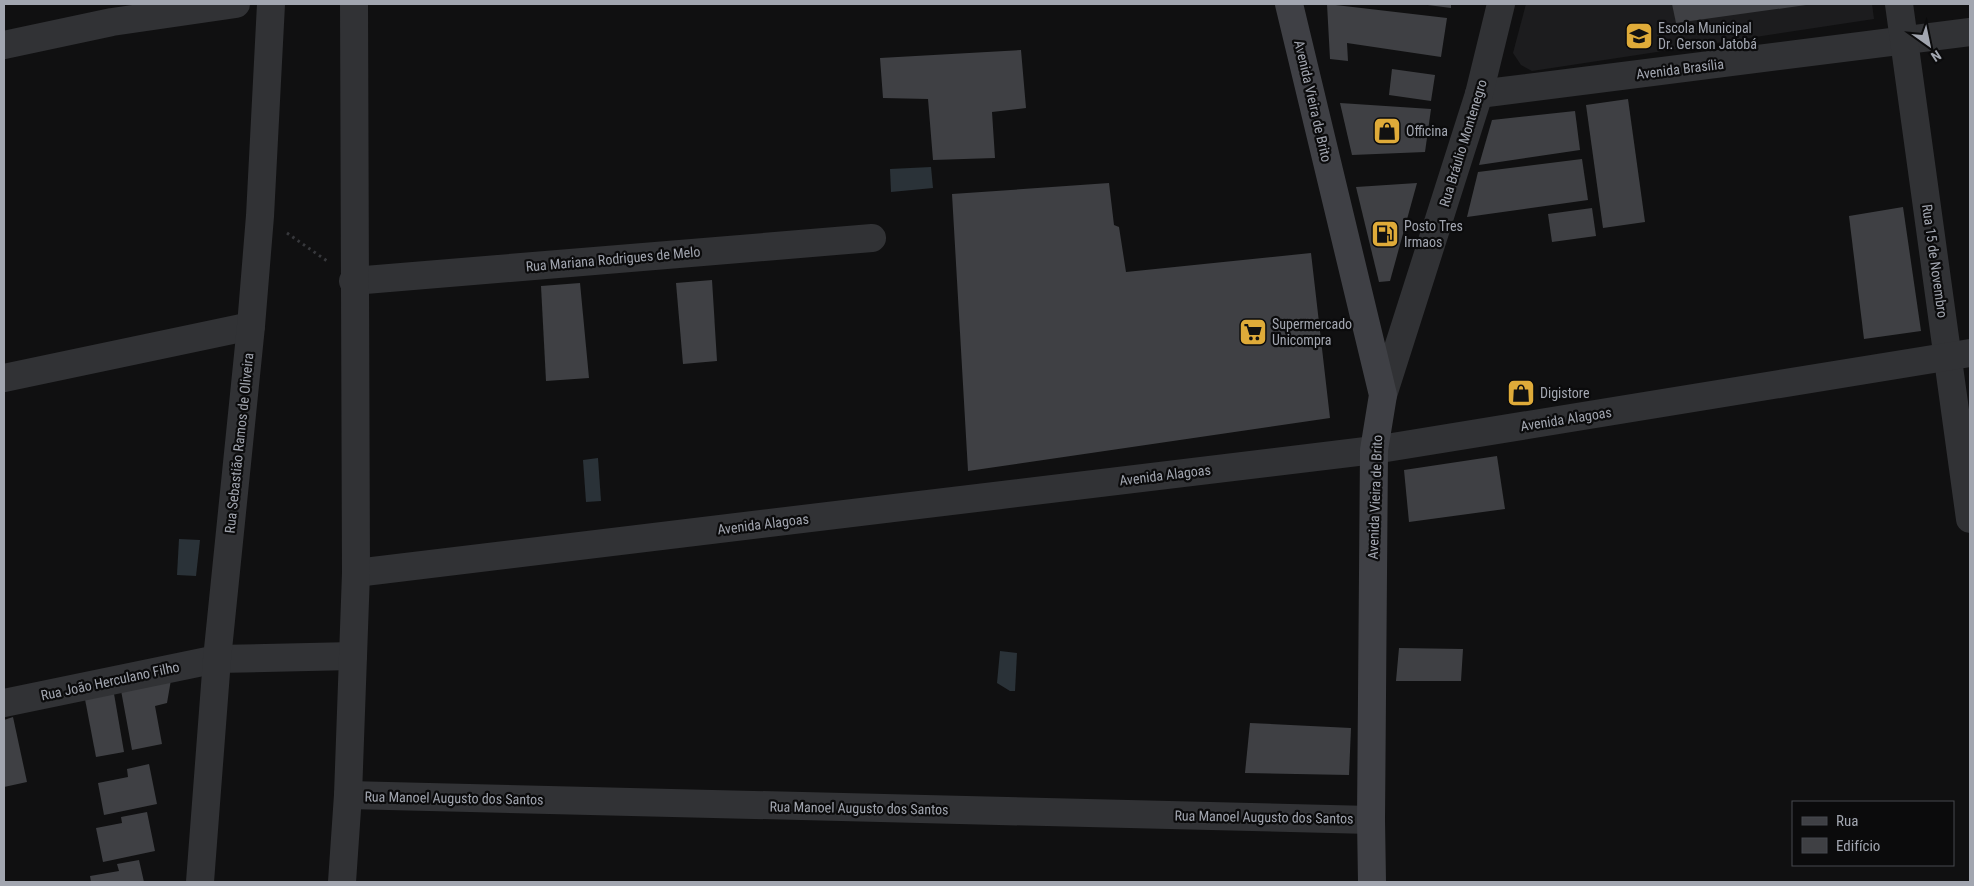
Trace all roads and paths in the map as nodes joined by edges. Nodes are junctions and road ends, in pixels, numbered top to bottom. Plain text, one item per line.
1 (236, 4) edge
2 (272, 4) edge
3 (354, 4) edge
4 (1290, 4) edge
5 (1501, 4) edge
6 (1900, 4) edge
7 (1970, 32) edge
8 (1905, 40) junction
9 (4, 45) edge
10 (1479, 94) junction
11 (260, 216) junction
12 (872, 238) dead end
13 (353, 281) junction
14 (251, 326) junction
15 (1959, 355) edge
16 (4, 378) edge
17 (1383, 394) junction
18 (1374, 450) junction
19 (1970, 519) edge
20 (356, 573) junction
21 (353, 656) junction
22 (217, 659) junction
23 (4, 703) edge
24 (348, 795) junction
25 (1371, 820) junction
26 (200, 882) edge
27 (342, 882) edge
28 (1372, 882) edge

1 - 9 street
2 - 11 street, Rua Sebastião Ramos de Oliveira
3 - 13 street
4 - 17 main road, Avenida Vieira de Brito
5 - 10 street, Rua Bráulio Montenegro
6 - 8 street, Rua 15 de Novembro
7 - 8 street, Avenida Brasília
8 - 10 street, Avenida Brasília
8 - 15 street, Rua 15 de Novembro
10 - 17 street, Rua Bráulio Montenegro
11 - 13 path
11 - 14 street, Rua Sebastião Ramos de Oliveira
12 - 13 street, Rua Mariana Rodrigues de Melo
13 - 20 street
14 - 16 street
14 - 22 street, Rua Sebastião Ramos de Oliveira
15 - 18 street, Avenida Alagoas
15 - 19 street, Rua 15 de Novembro
17 - 18 main road, Avenida Vieira de Brito
18 - 20 street, Avenida Alagoas
18 - 25 main road, Avenida Vieira de Brito
20 - 21 street
21 - 22 street, Rua João Herculano Filho
21 - 24 street
22 - 23 street, Rua João Herculano Filho
22 - 26 street, Rua Sebastião Ramos de Oliveira
24 - 25 street, Rua Manoel Augusto dos Santos
24 - 27 street
25 - 28 main road, Avenida Vieira de Brito

